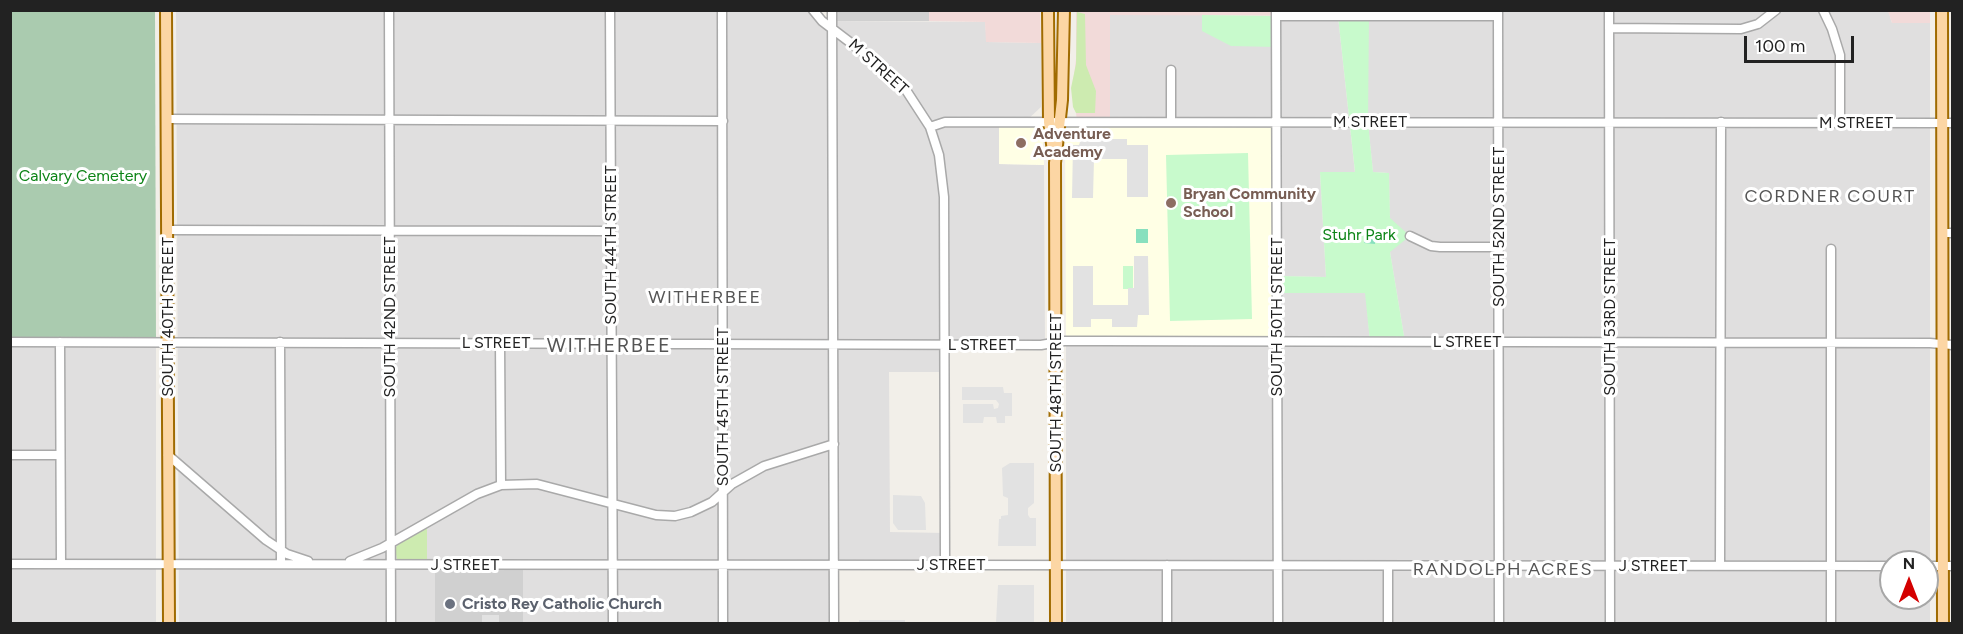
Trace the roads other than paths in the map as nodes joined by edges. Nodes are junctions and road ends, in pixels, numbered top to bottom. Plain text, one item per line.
1 (166, 10) edge
2 (389, 10) edge
3 (610, 10) edge
4 (722, 10) edge
5 (813, 10) edge
6 (832, 10) edge
7 (1048, 10) edge
8 (1065, 10) edge
9 (1609, 10) edge
10 (1776, 10) edge
11 (1822, 10) edge
12 (1942, 10) edge
13 (1276, 13) edge
14 (1498, 13) edge
15 (832, 28) junction
16 (1609, 28) junction
17 (1171, 70) dead end
18 (166, 120) junction
19 (389, 120) junction
20 (611, 121) junction
21 (723, 121) junction
22 (1055, 122) junction
23 (1171, 122) junction
24 (1277, 122) junction
25 (1498, 122) junction
26 (1609, 122) junction
27 (1721, 122) junction
28 (1840, 123) junction
29 (1948, 123) edge
30 (930, 127) junction
31 (167, 230) junction
32 (390, 231) junction
33 (611, 231) junction
34 (1948, 233) edge
35 (1410, 236) dead end
36 (1499, 247) junction
37 (1831, 249) dead end
38 (10, 342) edge
39 (60, 342) junction
40 (168, 342) junction
41 (280, 342) junction
42 (1056, 342) junction
43 (1277, 342) junction
44 (1499, 342) junction
45 (1610, 342) junction
46 (390, 343) junction
47 (500, 343) junction
48 (1721, 343) junction
49 (1831, 343) junction
50 (612, 344) junction
51 (723, 344) junction
52 (834, 344) junction
53 (1948, 344) edge
54 (944, 345) junction
55 (834, 444) junction
56 (168, 454) junction
57 (10, 455) edge
58 (60, 455) junction
59 (501, 485) junction
60 (723, 492) junction
61 (612, 503) junction
62 (391, 543) junction
63 (280, 550) junction
64 (10, 564) edge
65 (61, 564) junction
66 (169, 564) junction
67 (281, 564) junction
68 (334, 564) junction
69 (391, 564) junction
70 (612, 565) junction
71 (723, 565) junction
72 (834, 565) junction
73 (945, 565) junction
74 (1056, 565) junction
75 (1167, 565) junction
76 (1278, 565) junction
77 (1388, 566) junction
78 (1499, 566) junction
79 (1610, 566) junction
80 (1720, 566) junction
81 (1831, 566) junction
82 (1879, 566) edge
83 (1948, 566) edge
84 (169, 624) edge
85 (391, 624) edge
86 (613, 624) edge
87 (723, 624) edge
88 (834, 624) edge
89 (1056, 624) edge
90 (1167, 624) edge
91 (1278, 624) edge
92 (1389, 624) edge
93 (1499, 624) edge
94 (1610, 624) edge
95 (1831, 624) edge
96 (1943, 624) edge

1 - 18 main road, SOUTH 40TH STREET
2 - 19 street, SOUTH 42ND STREET
3 - 20 street, SOUTH 44TH STREET
4 - 21 street, SOUTH 45TH STREET
5 - 15 street, M STREET
6 - 15 street
7 - 22 main road, SOUTH 48TH STREET
8 - 22 main road, SOUTH 48TH STREET
9 - 16 street, SOUTH 53RD STREET
10 - 16 street
11 - 28 street
12 - 29 main road
13 - 14 street
13 - 24 street, SOUTH 50TH STREET
14 - 25 street, SOUTH 52ND STREET
15 - 30 street, M STREET
15 - 52 street
16 - 26 street, SOUTH 53RD STREET
17 - 23 street
18 - 19 street
18 - 31 main road, SOUTH 40TH STREET
19 - 20 street
19 - 32 street, SOUTH 42ND STREET
20 - 21 street
20 - 33 street, SOUTH 44TH STREET
21 - 51 street, SOUTH 45TH STREET
22 - 23 street, M STREET
22 - 30 street, M STREET
22 - 42 main road, SOUTH 48TH STREET
23 - 24 street, M STREET
24 - 25 street, M STREET
24 - 43 street, SOUTH 50TH STREET
25 - 26 street, M STREET
25 - 36 street, SOUTH 52ND STREET
26 - 27 street, M STREET
26 - 45 street, SOUTH 53RD STREET
27 - 28 street, M STREET
27 - 48 street
28 - 29 street, M STREET
29 - 34 main road
30 - 54 street
31 - 32 street
31 - 40 main road, SOUTH 40TH STREET
32 - 33 street
32 - 46 street, SOUTH 42ND STREET
33 - 50 street, SOUTH 44TH STREET
34 - 53 main road
35 - 36 street
36 - 44 street, SOUTH 52ND STREET
37 - 49 street
38 - 39 street, L STREET
39 - 40 street, L STREET
39 - 58 street
40 - 41 street, L STREET
40 - 56 main road, SOUTH 40TH STREET
41 - 46 street, L STREET
41 - 63 street
42 - 43 street, L STREET
42 - 54 street, L STREET
42 - 74 main road, SOUTH 48TH STREET
43 - 44 street, L STREET
43 - 76 street, SOUTH 50TH STREET
44 - 45 street, L STREET
44 - 78 street, SOUTH 52ND STREET
45 - 48 street, L STREET
45 - 79 street, SOUTH 53RD STREET
46 - 47 street, L STREET
46 - 62 street, SOUTH 42ND STREET
47 - 50 street, L STREET
47 - 59 street
48 - 49 street, L STREET
48 - 80 street
49 - 53 street, L STREET
49 - 81 street
50 - 51 street, L STREET
50 - 61 street, SOUTH 44TH STREET
51 - 52 street, L STREET
51 - 60 street, SOUTH 45TH STREET
52 - 54 street, L STREET
52 - 55 street
53 - 83 main road
54 - 73 street
55 - 60 street
55 - 72 street
56 - 63 street
56 - 66 main road, SOUTH 40TH STREET
57 - 58 street
58 - 65 street
59 - 61 street
59 - 62 street
60 - 61 street
60 - 71 street, SOUTH 45TH STREET
61 - 70 street, SOUTH 44TH STREET
62 - 68 street
62 - 69 street, SOUTH 42ND STREET
63 - 67 street
63 - 68 street
64 - 65 street, J STREET
65 - 66 street, J STREET
66 - 67 street, J STREET
66 - 84 main road, SOUTH 40TH STREET
67 - 68 street, J STREET
68 - 69 street, J STREET
69 - 70 street, J STREET
69 - 85 street, SOUTH 42ND STREET
70 - 71 street, J STREET
70 - 86 street, SOUTH 44TH STREET
71 - 72 street, J STREET
71 - 87 street, SOUTH 45TH STREET
72 - 73 street, J STREET
72 - 88 street
73 - 74 street, J STREET
74 - 75 street, J STREET
74 - 89 main road, SOUTH 48TH STREET
75 - 76 street, J STREET
75 - 90 street
76 - 77 street, J STREET
76 - 91 street, SOUTH 50TH STREET
77 - 78 street, J STREET
77 - 92 street
78 - 79 street, J STREET
78 - 93 street, SOUTH 52ND STREET
79 - 80 street, J STREET
79 - 94 street, SOUTH 53RD STREET
80 - 81 street, J STREET
81 - 82 street, J STREET
81 - 95 street
83 - 96 main road

